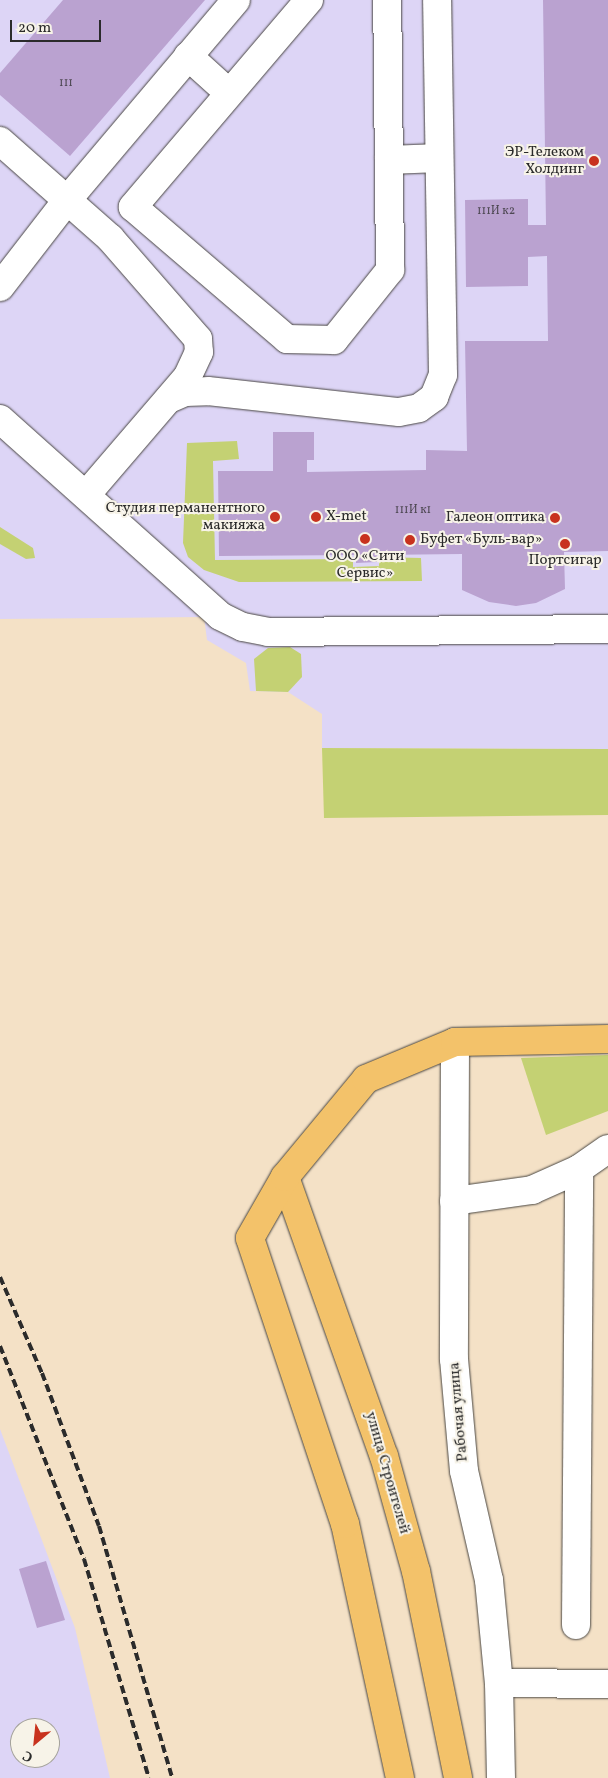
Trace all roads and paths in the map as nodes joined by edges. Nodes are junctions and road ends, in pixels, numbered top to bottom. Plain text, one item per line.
1 (236, 0) edge
2 (309, 0) edge
3 (387, 0) edge
4 (437, 0) edge
5 (188, 56) junction
6 (229, 93) junction
7 (0, 141) edge
8 (439, 158) junction
9 (389, 160) junction
10 (68, 199) junction
11 (0, 287) edge
12 (169, 399) junction
13 (0, 419) edge
14 (87, 494) junction
15 (608, 629) edge
16 (608, 1039) edge
17 (455, 1042) junction
18 (608, 1149) edge
19 (579, 1169) junction
20 (285, 1177) junction
21 (454, 1201) junction
22 (576, 1625) dead end
23 (500, 1684) junction
24 (608, 1684) edge
25 (400, 1778) edge
26 (458, 1778) edge
27 (501, 1778) edge

1 - 5 street
2 - 6 street
3 - 9 street
4 - 8 street
5 - 6 street
5 - 10 street
6 - 9 street
7 - 10 street
8 - 9 street
8 - 12 street
10 - 11 street
10 - 12 street
12 - 14 street
13 - 14 street
14 - 15 street
16 - 17 main road
17 - 20 main road
17 - 21 street, Рабочая улица
18 - 19 street
19 - 21 street
19 - 22 street
20 - 25 main road
20 - 26 main road, улица Строителей
21 - 23 street, Рабочая улица
23 - 24 street
23 - 27 street, Рабочая улица

